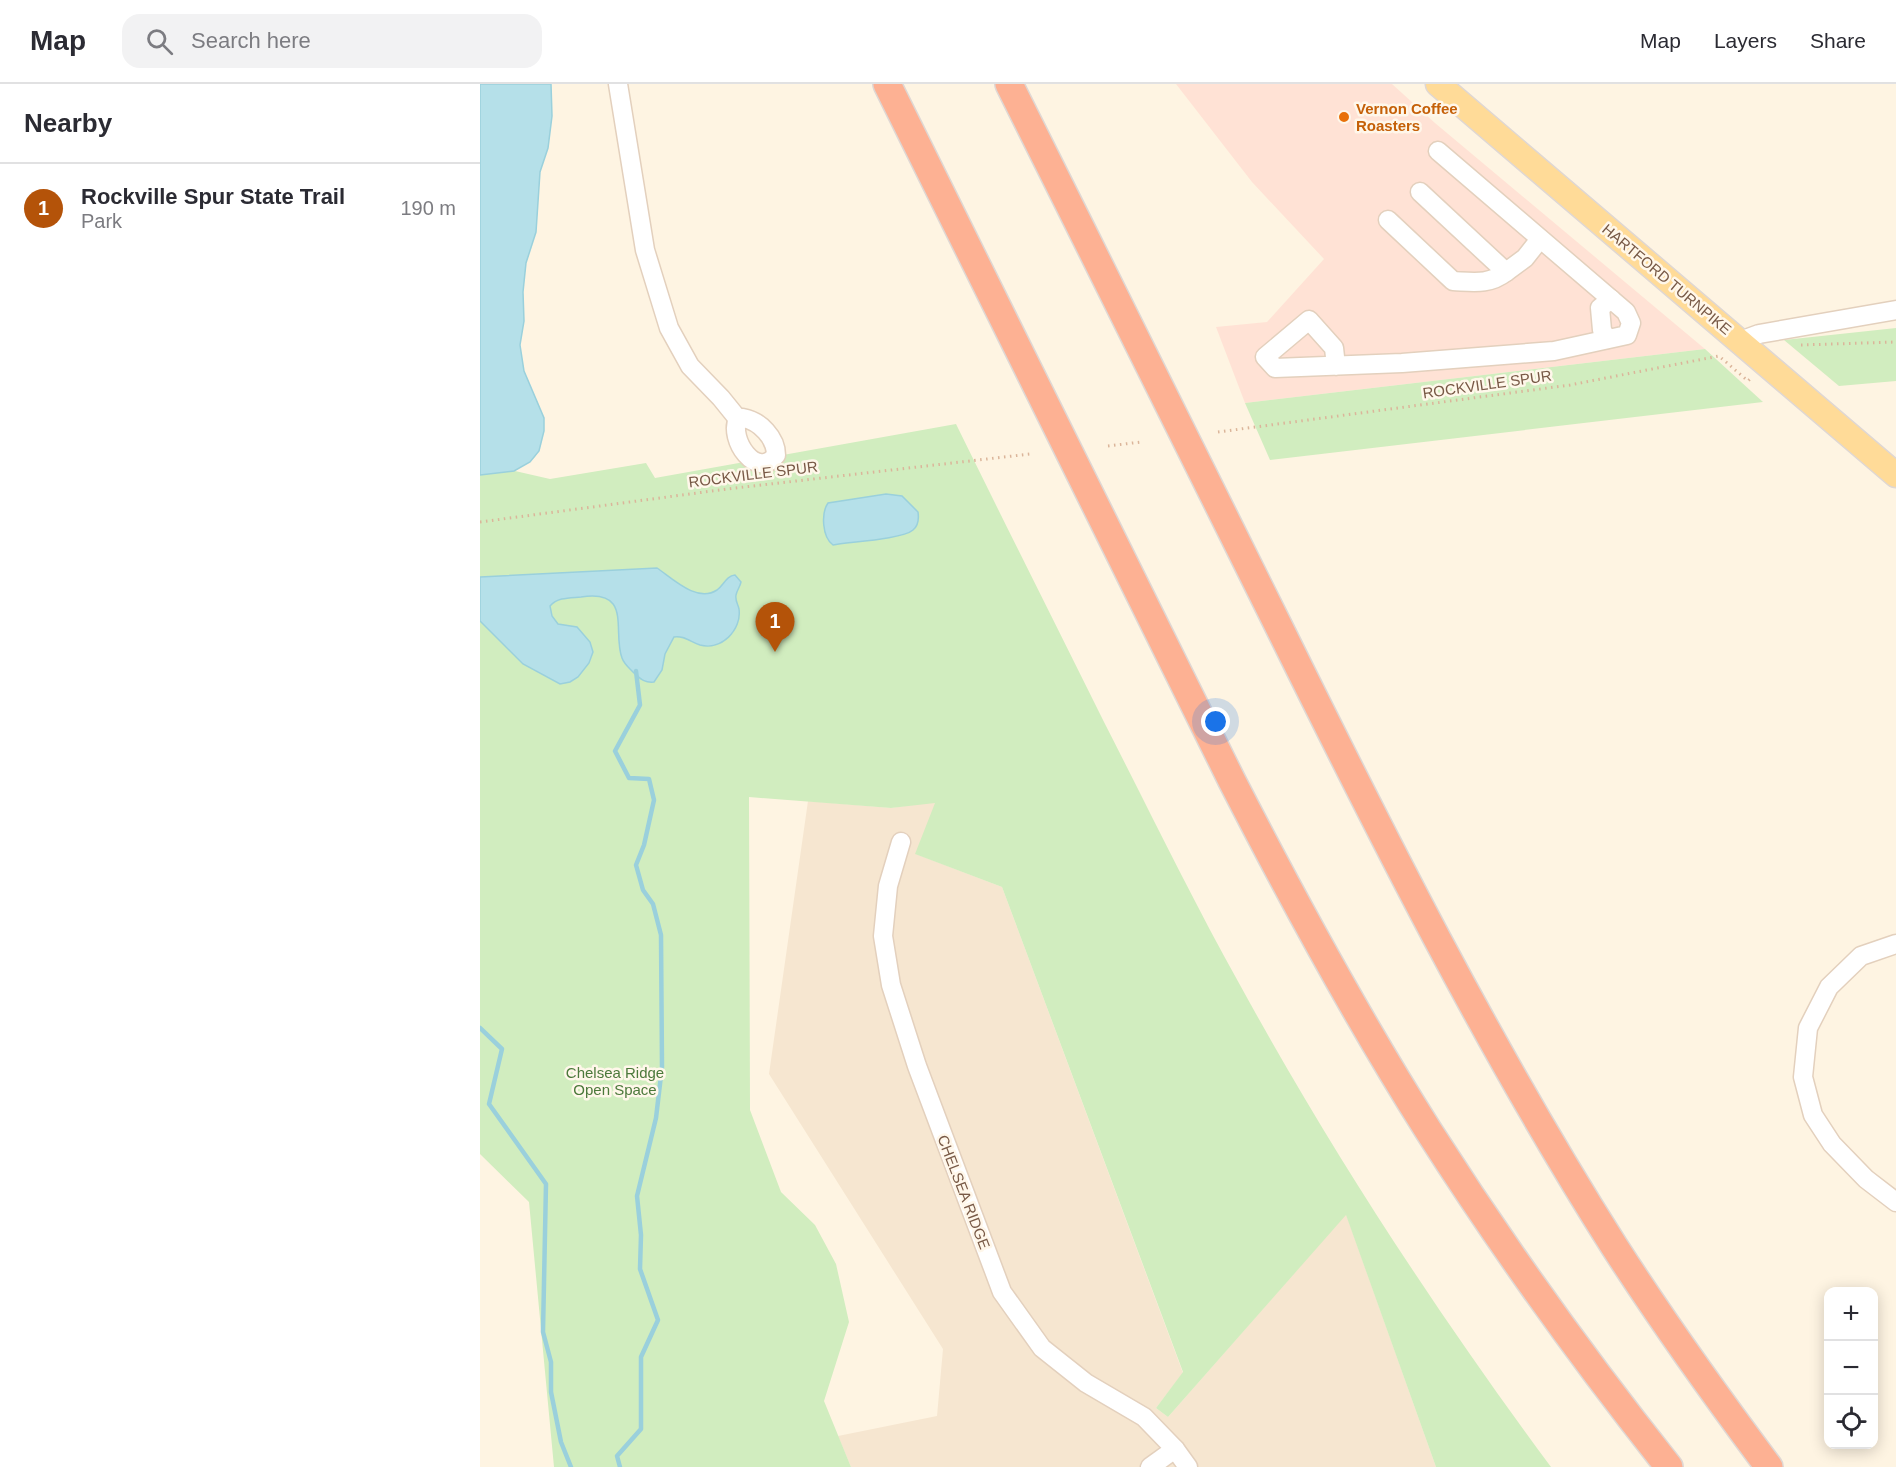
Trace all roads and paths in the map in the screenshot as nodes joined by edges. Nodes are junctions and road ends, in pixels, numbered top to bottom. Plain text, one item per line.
1 (618, 84) edge
2 (887, 84) edge
3 (1009, 84) edge
4 (1438, 84) edge
5 (1438, 151) dead end
6 (1420, 192) dead end
7 (1388, 220) dead end
8 (1540, 240) junction
9 (1506, 272) junction
10 (1611, 299) junction
11 (1896, 309) edge
12 (1607, 339) junction
13 (1740, 341) junction
14 (1896, 342) edge
15 (1797, 344) dead end
16 (1336, 366) dead end
17 (1748, 381) dead end
18 (738, 419) dead end
19 (1218, 432) dead end
20 (1141, 442) dead end
21 (1108, 446) dead end
22 (1030, 454) dead end
23 (1896, 475) edge
24 (480, 522) edge
25 (902, 842) dead end
26 (1896, 944) edge
27 (1896, 1202) edge
28 (1175, 1449) junction
29 (1150, 1467) edge
30 (1188, 1467) edge
31 (1669, 1467) edge
32 (1769, 1467) edge

1 - 18 street
2 - 31 highway
3 - 32 highway
4 - 13 main road, HARTFORD TURNPIKE
5 - 8 street
6 - 9 street
7 - 9 street
8 - 9 street
8 - 10 street
10 - 12 street
10 - 12 street
11 - 13 street
12 - 16 street
13 - 23 main road, HARTFORD TURNPIKE
14 - 15 path
17 - 19 path, ROCKVILLE SPUR
20 - 21 path
22 - 24 path, ROCKVILLE SPUR
25 - 28 street, CHELSEA RIDGE
26 - 27 street
28 - 29 street
28 - 30 street, CHELSEA RIDGE

